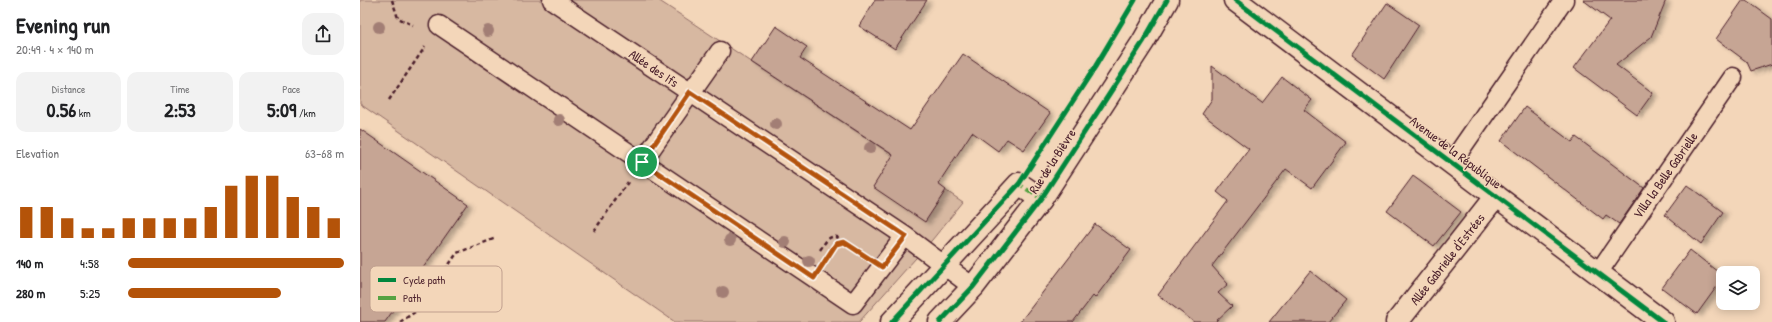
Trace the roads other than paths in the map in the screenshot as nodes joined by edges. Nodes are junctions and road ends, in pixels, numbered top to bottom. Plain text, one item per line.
1 (552, 0) edge
2 (1167, 0) edge
3 (1235, 0) edge
4 (1564, 0) edge
5 (437, 28) road end
6 (720, 51) dead end
7 (1733, 77) dead end
8 (690, 92) junction
9 (642, 162) junction
10 (1452, 162) junction
11 (1496, 196) junction
12 (1041, 199) junction
13 (906, 236) junction
14 (943, 266) junction
15 (1598, 273) junction
16 (973, 287) junction
17 (892, 322) edge
18 (940, 322) edge
19 (1397, 322) edge
20 (1663, 322) edge

1 - 8 lane, Allée des Ifs
2 - 12 street, Rue de la Bièvre
3 - 10 street, Avenue de la République
4 - 10 lane
5 - 9 lane
6 - 8 lane
7 - 15 lane, Villa la Belle Gabrielle
8 - 9 lane
8 - 13 lane, Allée des Ifs
9 - 13 lane
10 - 11 street, Avenue de la République
11 - 15 street, Avenue de la République
11 - 19 street, Allée Gabrielle d'Estrées
12 - 14 street
12 - 16 street, Rue de la Bièvre
13 - 14 lane, Allée des Ifs
14 - 16 lane, Allée des Ifs
14 - 17 street
15 - 20 street, Avenue de la République
16 - 18 street, Rue de la Bièvre

